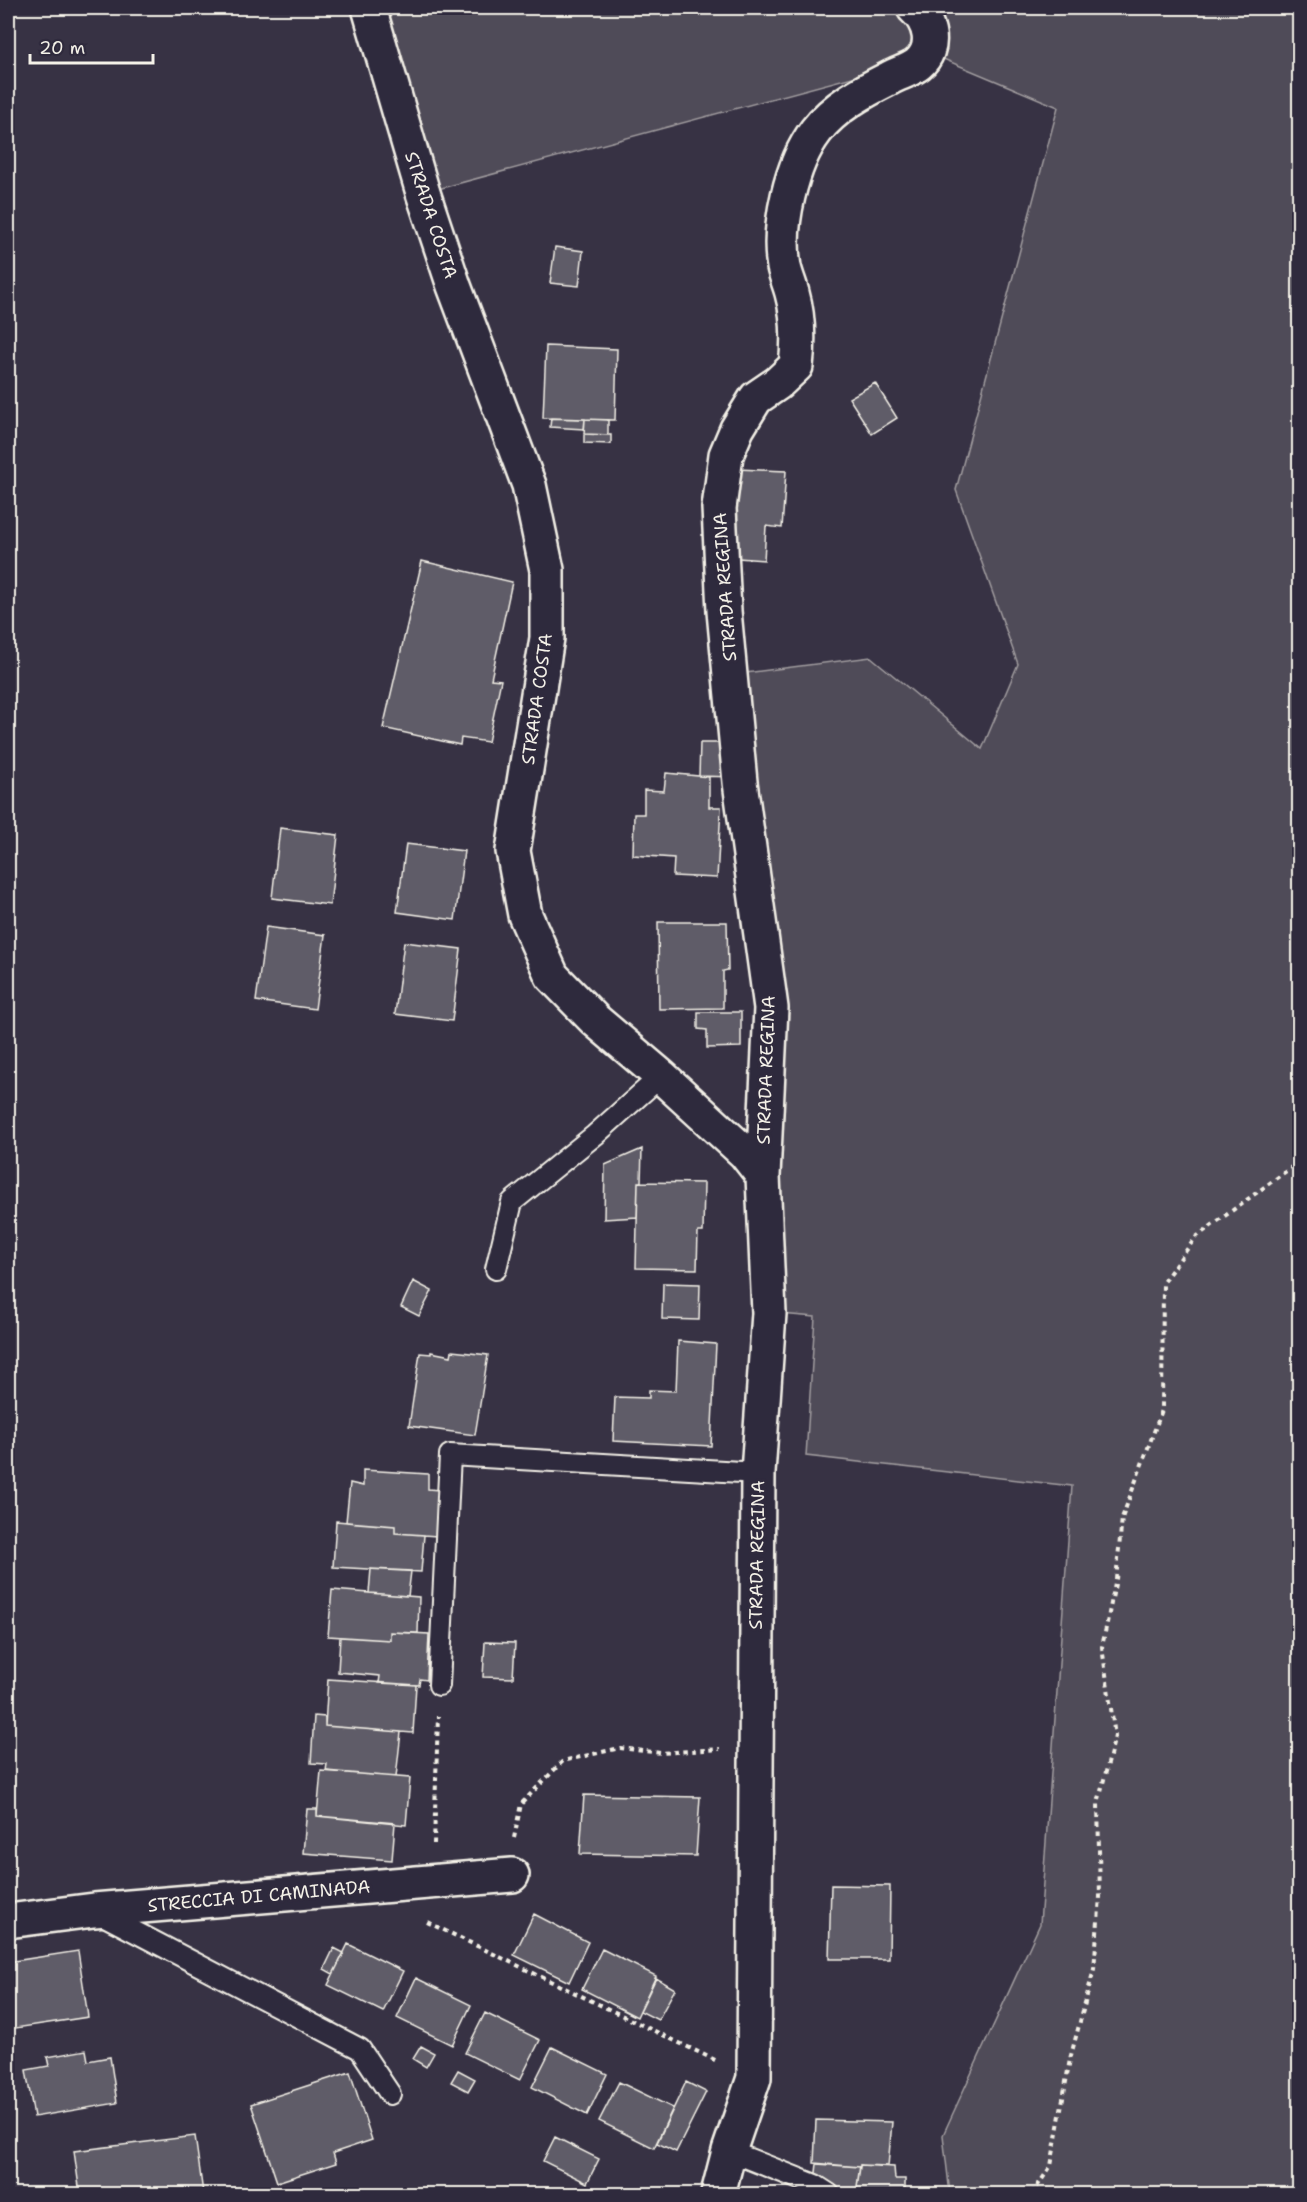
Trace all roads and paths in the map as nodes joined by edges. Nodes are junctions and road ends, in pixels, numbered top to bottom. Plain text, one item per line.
1 (369, 8) edge
2 (914, 8) edge
3 (661, 1076) junction
4 (1299, 1161) edge
5 (763, 1176) junction
6 (496, 1269) dead end
7 (758, 1473) junction
8 (439, 1685) joint
9 (756, 1756) junction
10 (512, 1875) joint
11 (434, 1881) junction
12 (94, 1910) junction
13 (422, 1919) dead end
14 (8, 1921) edge
15 (754, 2078) junction
16 (390, 2094) dead end
17 (729, 2151) junction
18 (718, 2194) edge
19 (829, 2194) edge
20 (1032, 2194) edge

1 - 3 street, STRADA COSTA
2 - 5 street, STRADA REGINA
3 - 5 street, STRADA COSTA
3 - 6 lane
4 - 20 path
5 - 7 street, STRADA REGINA
7 - 8 lane
7 - 9 street, STRADA REGINA
8 - 11 path
9 - 10 path
9 - 15 street, STRADA REGINA
10 - 11 street, STRECCIA DI CAMINADA
11 - 12 street, STRECCIA DI CAMINADA
12 - 14 street, STRECCIA DI CAMINADA
12 - 16 lane
13 - 15 path
15 - 17 street, STRADA REGINA
17 - 18 street, STRADA REGINA
17 - 19 lane

